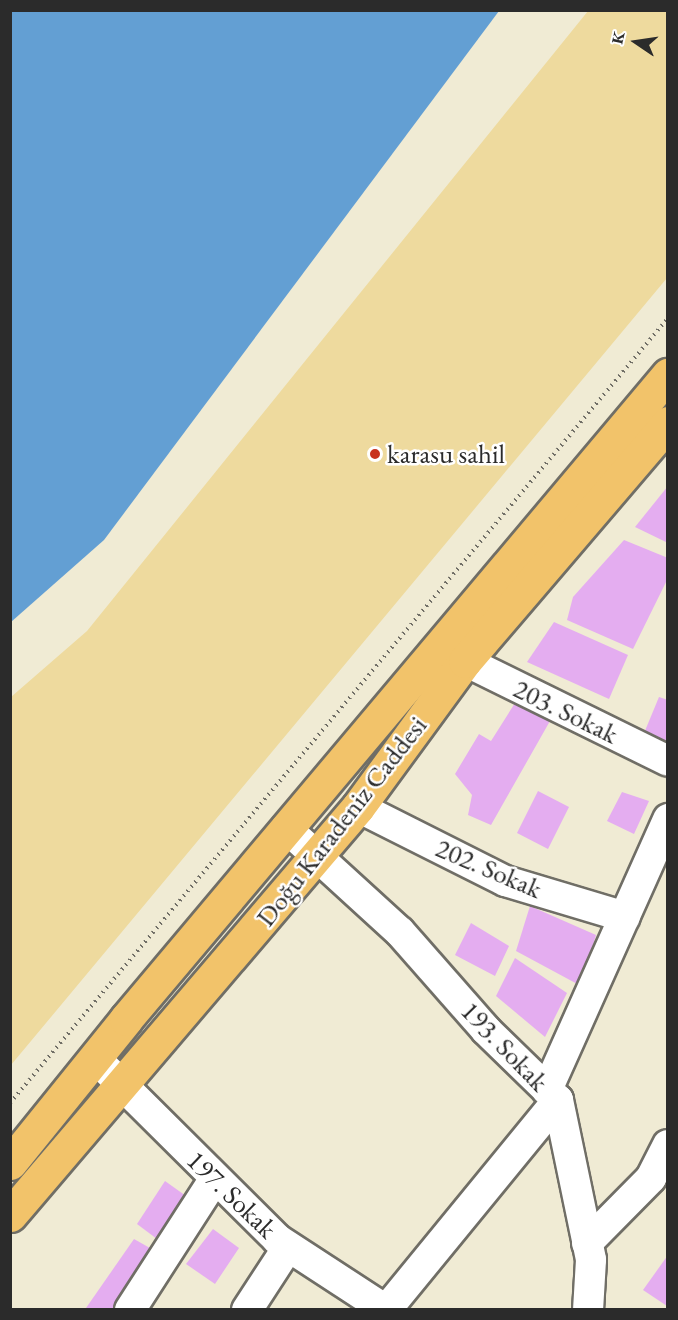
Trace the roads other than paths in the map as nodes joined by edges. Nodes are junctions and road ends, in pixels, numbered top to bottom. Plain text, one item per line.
1 (668, 375) edge
2 (655, 431) edge
3 (465, 661) junction
4 (668, 760) edge
5 (358, 807) junction
6 (668, 819) edge
7 (286, 828) junction
8 (318, 855) junction
9 (626, 917) junction
10 (95, 1058) junction
11 (121, 1086) junction
12 (552, 1095) junction
13 (668, 1144) edge
14 (10, 1163) edge
15 (215, 1178) junction
16 (655, 1188) edge
17 (10, 1215) edge
18 (587, 1243) junction
19 (288, 1247) junction
20 (386, 1309) edge
21 (130, 1310) edge
22 (247, 1310) edge
23 (588, 1310) edge

1 - 2 main road, Doğu Karadeniz Caddesi
2 - 3 main road, Doğu Karadeniz Caddesi
2 - 7 main road, Doğu Karadeniz Caddesi
3 - 4 street, 203. Sokak
3 - 5 main road, Doğu Karadeniz Caddesi
5 - 8 main road, Doğu Karadeniz Caddesi
5 - 9 street, 202. Sokak
6 - 9 street
7 - 8 street, 193. Sokak
7 - 10 main road, Doğu Karadeniz Caddesi
8 - 11 main road, Doğu Karadeniz Caddesi
8 - 12 street, 193. Sokak
9 - 12 street
10 - 11 street, 197. Sokak
10 - 14 main road, Doğu Karadeniz Caddesi
11 - 15 street, 197. Sokak
11 - 17 main road, Doğu Karadeniz Caddesi
12 - 18 street
12 - 20 street, 193. Sokak
13 - 16 street
15 - 19 street, 197. Sokak
15 - 21 street
16 - 18 street
18 - 23 street
19 - 20 street, 197. Sokak
19 - 22 street

